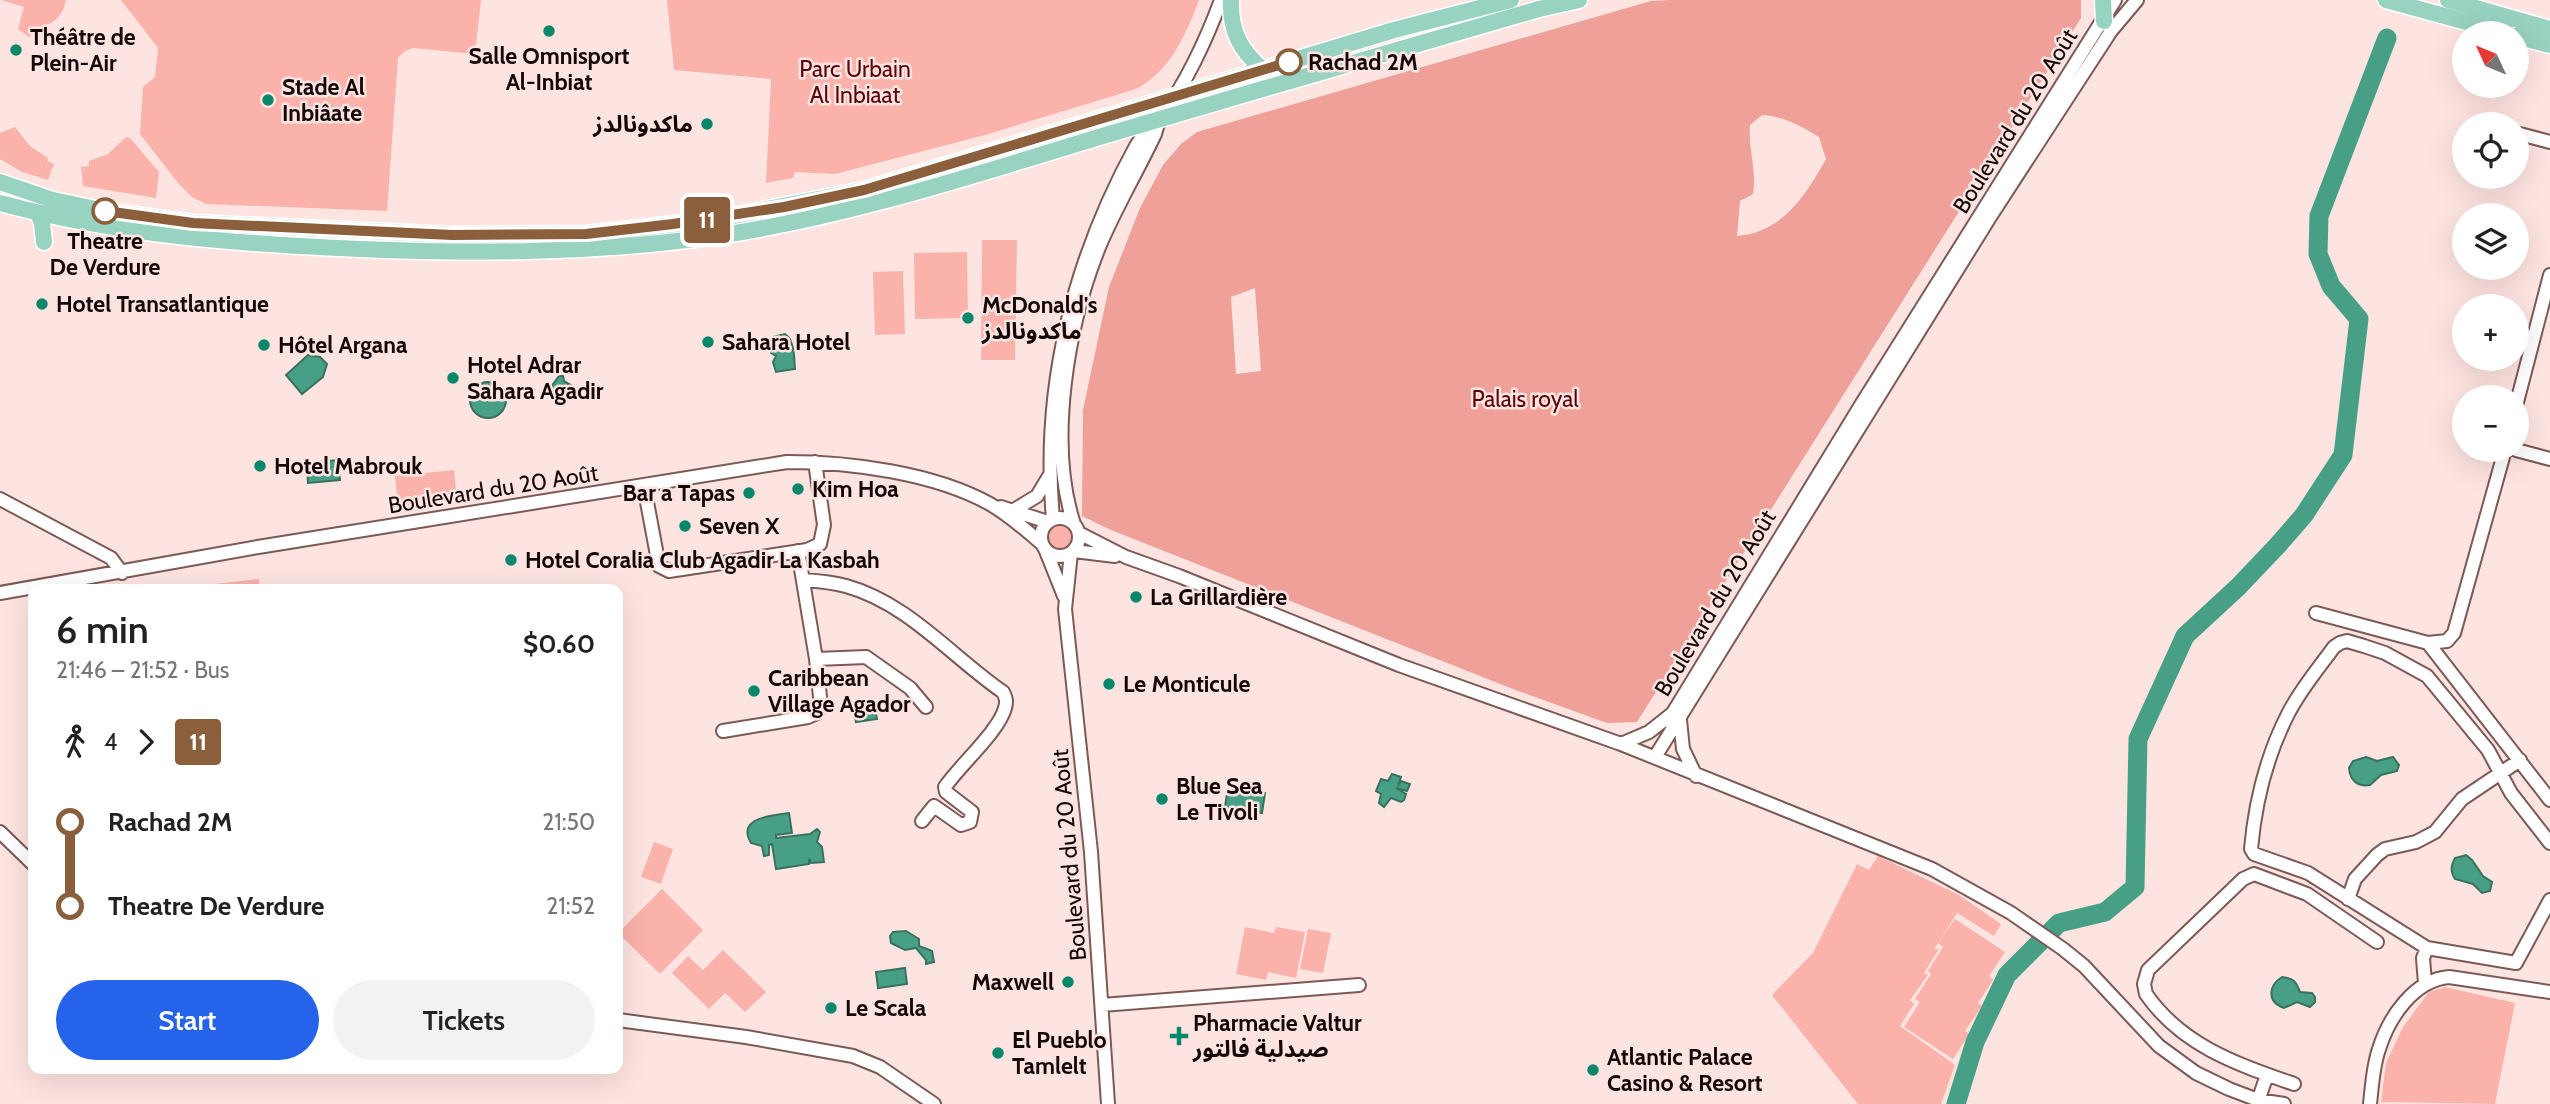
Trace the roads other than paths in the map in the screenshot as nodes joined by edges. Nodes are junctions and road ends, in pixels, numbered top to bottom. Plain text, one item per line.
1 (1221, 0) edge
2 (1231, 0) edge
3 (1511, 0) edge
4 (1579, 0) edge
5 (2104, 0) edge
6 (2115, 0) edge
7 (2137, 0) edge
8 (2387, 0) edge
9 (2448, 0) edge
10 (2104, 21) junction
11 (2464, 21) edge
12 (2550, 29) edge
13 (2529, 39) edge
14 (2550, 45) edge
15 (1263, 70) junction
16 (1178, 96) junction
17 (1159, 120) junction
18 (2529, 136) edge
19 (2550, 142) edge
20 (0, 182) edge
21 (0, 204) edge
22 (38, 214) junction
23 (44, 242) dead end
24 (2550, 275) edge
25 (2546, 304) edge
26 (2522, 385) edge
27 (2529, 453) edge
28 (2550, 459) edge
29 (815, 462) junction
30 (2502, 462) edge
31 (1051, 473) junction
32 (643, 486) junction
33 (0, 499) edge
34 (990, 504) junction
35 (1014, 510) junction
36 (1050, 521) junction
37 (1076, 529) junction
38 (1043, 546) junction
39 (798, 551) junction
40 (1072, 552) junction
41 (1126, 557) junction
42 (122, 573) junction
43 (803, 580) junction
44 (55, 584) edge
45 (28, 588) edge
46 (0, 593) edge
47 (1065, 603) junction
48 (2316, 613) dead end
49 (2428, 643) junction
50 (816, 659) junction
51 (926, 707) dead end
52 (1677, 715) junction
53 (723, 731) dead end
54 (1621, 744) junction
55 (1652, 756) junction
56 (2520, 760) junction
57 (2500, 773) junction
58 (1696, 776) junction
59 (2550, 800) edge
60 (922, 821) dead end
61 (0, 832) edge
62 (2550, 843) edge
63 (28, 859) edge
64 (2348, 899) junction
65 (2550, 900) edge
66 (2378, 942) dead end
67 (2427, 948) junction
68 (2425, 984) junction
69 (1359, 985) dead end
70 (2550, 992) edge
71 (1102, 1005) junction
72 (623, 1021) edge
73 (2266, 1074) junction
74 (2294, 1084) dead end
75 (2257, 1102) edge
76 (934, 1104) edge
77 (1108, 1104) edge
78 (2284, 1104) edge
79 (2370, 1104) edge

1 - 16 street
2 - 15 main road
3 - 15 main road
4 - 17 main road
5 - 10 main road
6 - 10 street, Boulevard du 20 Août
7 - 52 street, Boulevard du 20 Août
8 - 11 main road
9 - 12 main road
10 - 52 street, Boulevard du 20 Août
13 - 14 main road
15 - 16 main road
16 - 17 street
16 - 20 main road
17 - 22 main road
17 - 31 street
17 - 37 street
18 - 19 street
21 - 22 main road
22 - 23 main road
24 - 25 street
25 - 26 street
27 - 28 street
29 - 32 street, Boulevard du 20 Août
29 - 34 street, Boulevard du 20 Août
29 - 39 street
30 - 49 street
31 - 35 street
31 - 36 street
32 - 39 street
32 - 42 street, Boulevard du 20 Août
33 - 42 street
34 - 35 street, Boulevard du 20 Août
34 - 38 street, Boulevard du 20 Août
35 - 36 street, Boulevard du 20 Août
36 - 37 street
36 - 38 street
37 - 40 street
37 - 41 street
38 - 40 street
38 - 47 street, Boulevard du 20 Août
39 - 43 street
40 - 41 street
40 - 47 street, Boulevard du 20 Août
41 - 54 street
42 - 44 street, Boulevard du 20 Août
43 - 50 street
43 - 60 street
45 - 46 street, Boulevard du 20 Août
47 - 71 street, Boulevard du 20 Août
48 - 49 street
49 - 56 street
50 - 51 street
50 - 53 street
52 - 54 street
52 - 55 street, Boulevard du 20 Août
52 - 58 street
54 - 55 street
55 - 58 street
56 - 57 street
56 - 59 street
57 - 62 street
57 - 64 street
57 - 64 street
58 - 75 street
61 - 63 street
64 - 67 street
65 - 67 street
66 - 73 street
67 - 68 street
68 - 70 street
68 - 79 street
69 - 71 street
71 - 77 street, Boulevard du 20 Août
72 - 76 street
73 - 74 street
73 - 75 street
75 - 78 street

